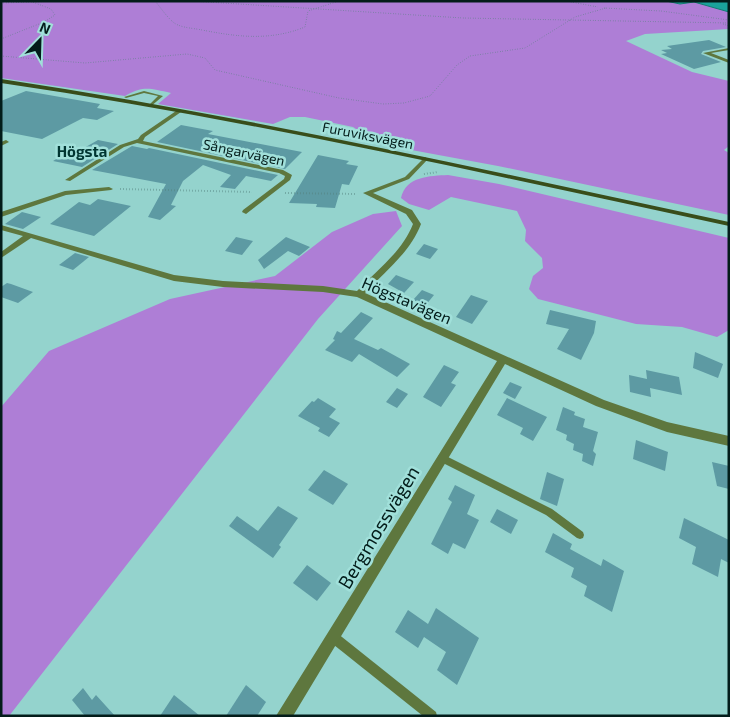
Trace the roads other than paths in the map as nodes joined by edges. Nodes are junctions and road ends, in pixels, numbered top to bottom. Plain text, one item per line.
1 (729, 48) edge
2 (729, 62) edge
3 (3, 82) edge
4 (126, 97) dead end
5 (150, 106) junction
6 (179, 112) junction
7 (138, 141) junction
8 (425, 159) junction
9 (68, 180) dead end
10 (109, 189) road end
11 (246, 212) dead end
12 (1, 215) edge
13 (729, 224) edge
14 (1, 227) edge
15 (30, 235) junction
16 (1, 256) edge
17 (358, 294) junction
18 (503, 359) junction
19 (729, 441) edge
20 (442, 458) junction
21 (580, 535) dead end
22 (333, 636) junction
23 (284, 716) edge
24 (432, 716) edge

1 - 2 street
3 - 5 main road, Furuviksvägen
4 - 5 lane
5 - 6 main road, Furuviksvägen
6 - 7 street
6 - 8 main road, Furuviksvägen
7 - 9 street
7 - 11 street, Sångarvägen
8 - 13 main road, Furuviksvägen
8 - 17 street
10 - 12 street
14 - 15 street, Högstavägen
15 - 16 street
15 - 17 street, Högstavägen
17 - 18 street, Högstavägen
18 - 19 street, Högstavägen
18 - 20 street, Bergmossvägen
20 - 21 lane
20 - 22 street, Bergmossvägen
22 - 23 street, Bergmossvägen
22 - 24 lane

